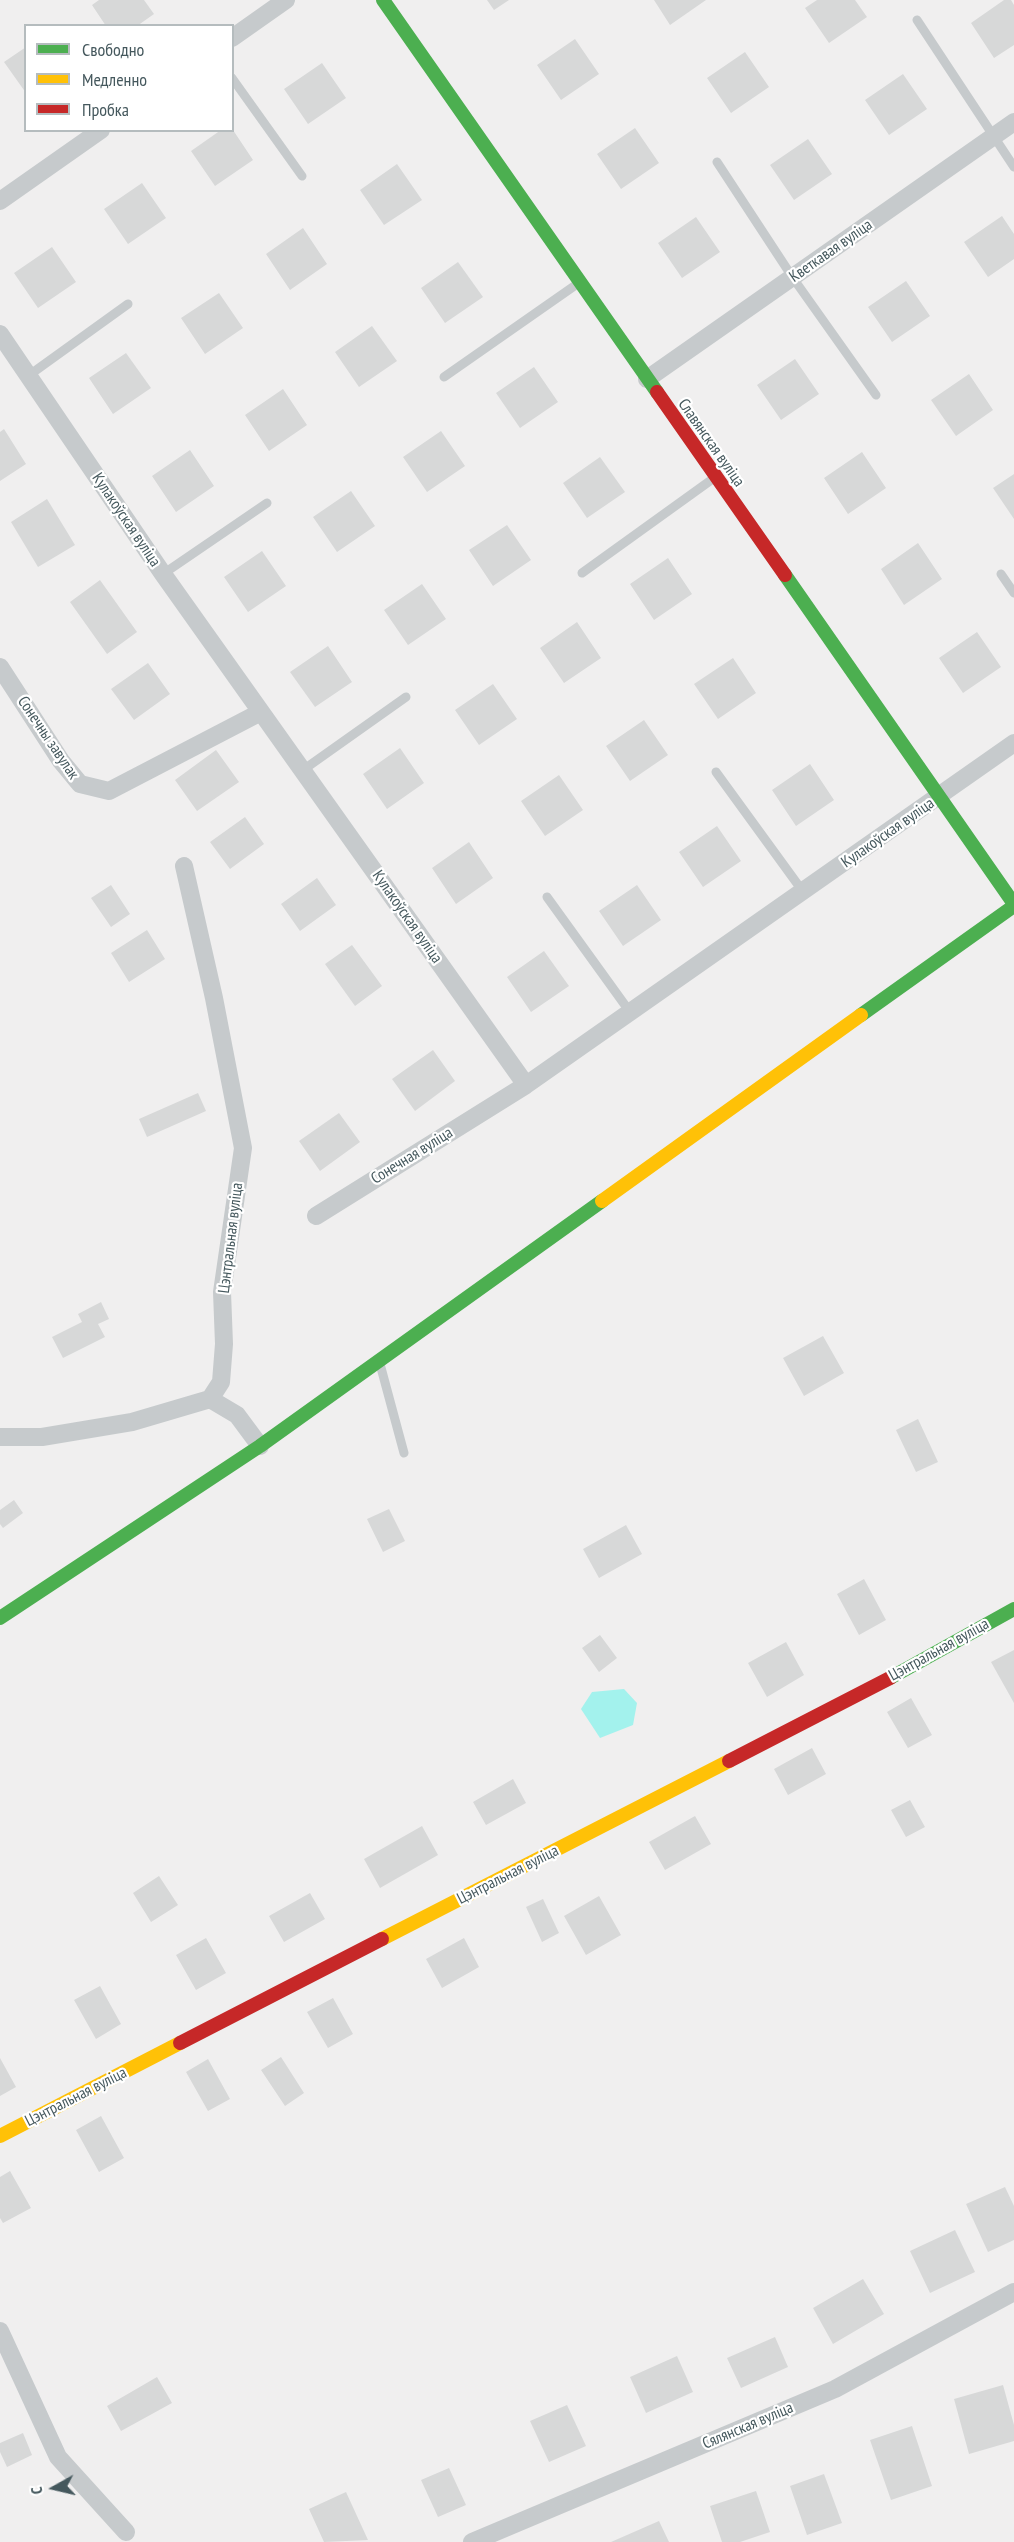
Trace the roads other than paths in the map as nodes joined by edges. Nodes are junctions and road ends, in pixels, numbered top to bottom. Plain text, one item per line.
1 (286, 0) edge
2 (383, 0) edge
3 (917, 20) dead end
4 (234, 37) edge
5 (234, 81) edge
6 (1014, 122) edge
7 (98, 132) edge
8 (993, 137) junction
9 (717, 162) dead end
10 (1014, 167) edge
11 (302, 176) dead end
12 (0, 201) edge
13 (793, 278) junction
14 (581, 281) junction
15 (128, 304) dead end
16 (0, 334) edge
17 (28, 375) junction
18 (444, 376) dead end
19 (647, 379) junction
20 (876, 394) dead end
21 (715, 477) junction
22 (267, 502) dead end
23 (582, 573) dead end
24 (164, 574) junction
25 (1002, 574) dead end
26 (1014, 593) edge
27 (0, 667) edge
28 (406, 697) dead end
29 (253, 716) junction
30 (1014, 743) edge
31 (303, 770) junction
32 (716, 772) dead end
33 (939, 796) junction
34 (184, 866) dead end
35 (804, 893) junction
36 (547, 897) dead end
37 (1014, 905) edge
38 (630, 1012) junction
39 (526, 1086) junction
40 (316, 1216) dead end
41 (379, 1362) junction
42 (210, 1399) junction
43 (0, 1437) edge
44 (260, 1446) junction
45 (404, 1454) dead end
46 (1014, 1609) edge
47 (0, 1618) edge
48 (0, 2136) edge
49 (1014, 2292) edge
50 (0, 2331) edge
51 (126, 2532) dead end
52 (472, 2542) edge

1 - 4 street
2 - 14 street, Славянская вуліца
3 - 8 lane
5 - 11 lane
6 - 8 street, Кветкавая вуліца
7 - 12 street
8 - 10 lane
8 - 13 street, Кветкавая вуліца
9 - 13 lane
13 - 19 street, Кветкавая вуліца
13 - 20 lane
14 - 18 lane
14 - 19 street, Славянская вуліца
15 - 17 lane
16 - 17 street, Кулакоўская вуліца
17 - 24 street, Кулакоўская вуліца
19 - 21 street, Славянская вуліца
21 - 23 lane
21 - 33 street, Славянская вуліца
22 - 24 lane
24 - 29 street, Кулакоўская вуліца
25 - 26 lane
27 - 29 street, Сонечны завулак
28 - 31 lane
29 - 31 street, Кулакоўская вуліца
30 - 33 street, Кулакоўская вуліца
31 - 39 street, Кулакоўская вуліца
32 - 35 lane
33 - 35 street, Кулакоўская вуліца
33 - 37 street, Славянская вуліца
34 - 42 street, Цэнтральная вуліца
35 - 38 street, Кулакоўская вуліца
36 - 38 lane
37 - 41 street
38 - 39 street, Кулакоўская вуліца
39 - 40 street, Сонечная вуліца
41 - 44 street
41 - 45 lane
42 - 43 street
42 - 44 street
44 - 47 street
46 - 48 street, Цэнтральная вуліца
49 - 52 street, Сялянская вуліца
50 - 51 street

